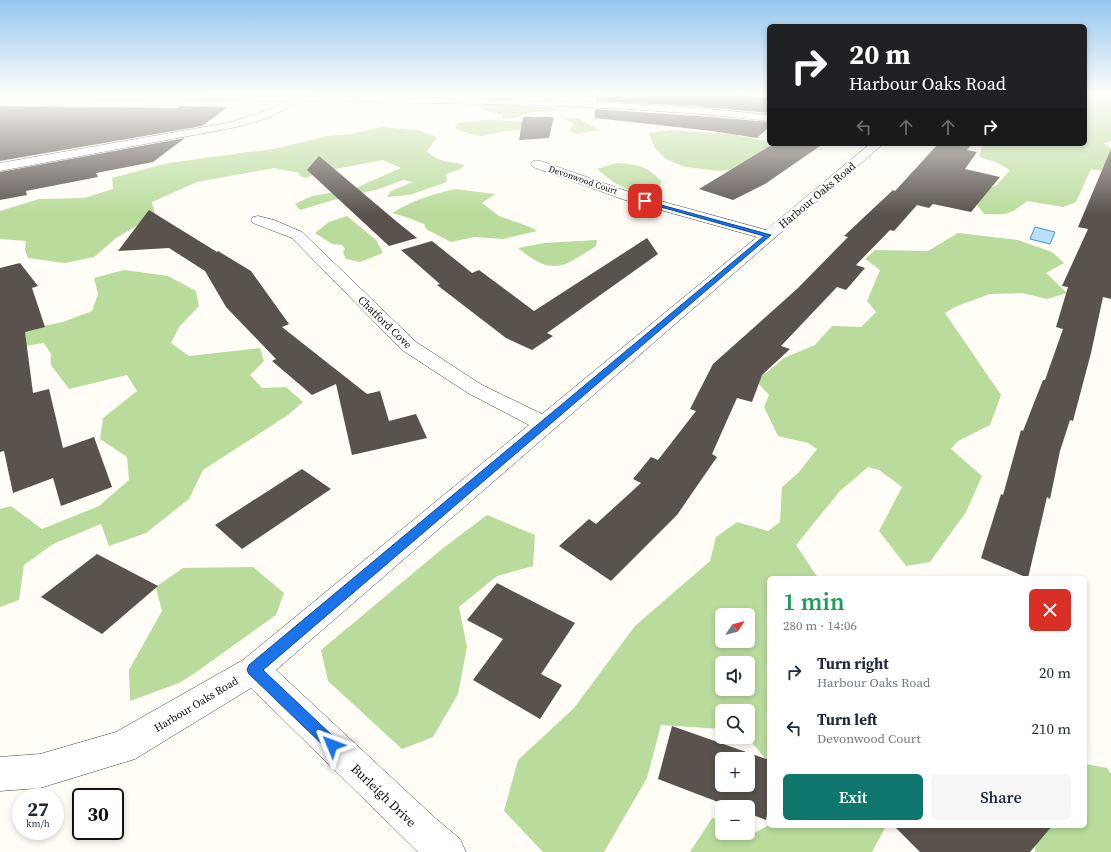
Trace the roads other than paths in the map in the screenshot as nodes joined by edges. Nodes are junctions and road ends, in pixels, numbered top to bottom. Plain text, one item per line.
1 (179, 135) edge
2 (875, 146) edge
3 (537, 164) dead end
4 (0, 167) edge
5 (258, 220) dead end
6 (768, 235) junction
7 (544, 424) junction
8 (254, 670) junction
9 (0, 774) edge
10 (447, 852) edge

1 - 4 street
2 - 6 street, Harbour Oaks Road
3 - 6 street, Devonwood Court
5 - 7 street, Chatford Cove
6 - 7 street, Harbour Oaks Road
7 - 8 street, Harbour Oaks Road
8 - 9 street, Harbour Oaks Road
8 - 10 street, Burleigh Drive

